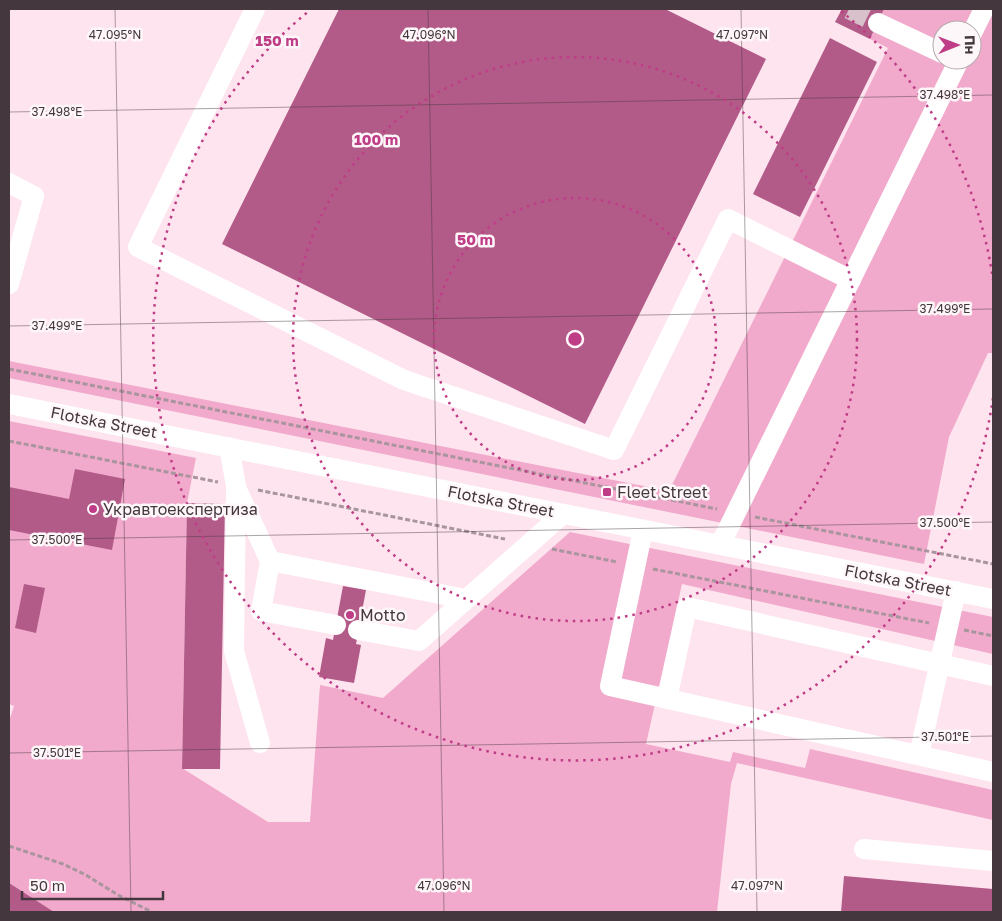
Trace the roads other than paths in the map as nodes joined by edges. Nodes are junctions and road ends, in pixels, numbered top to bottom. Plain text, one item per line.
1 (255, 9) edge
2 (878, 23) tunnel mouth
3 (932, 49) edge
4 (949, 70) edge
5 (9, 183) edge
6 (851, 280) junction
7 (9, 284) edge
8 (9, 404) edge
9 (229, 447) junction
10 (236, 486) junction
11 (563, 514) junction
12 (643, 530) junction
13 (720, 545) junction
14 (270, 561) junction
15 (956, 592) junction
16 (466, 599) junction
17 (993, 599) edge
18 (336, 625) dead end
19 (358, 630) dead end
20 (940, 664) junction
21 (993, 676) edge
22 (667, 699) junction
23 (260, 743) dead end
24 (919, 755) junction
25 (993, 772) edge
26 (864, 849) dead end
27 (993, 861) edge

1 - 6 street
2 - 3 street
4 - 6 street
5 - 7 street
6 - 13 street
8 - 9 street, Flotska Street
9 - 10 street
9 - 11 street, Flotska Street
10 - 14 street
10 - 23 street
11 - 12 street, Flotska Street
11 - 16 street
12 - 13 street, Flotska Street
12 - 22 street
13 - 15 street, Flotska Street
14 - 16 street
14 - 18 street
15 - 17 street, Flotska Street
15 - 20 street
16 - 19 street
20 - 21 street
20 - 22 street
20 - 24 street
22 - 24 street
24 - 25 street
26 - 27 street

